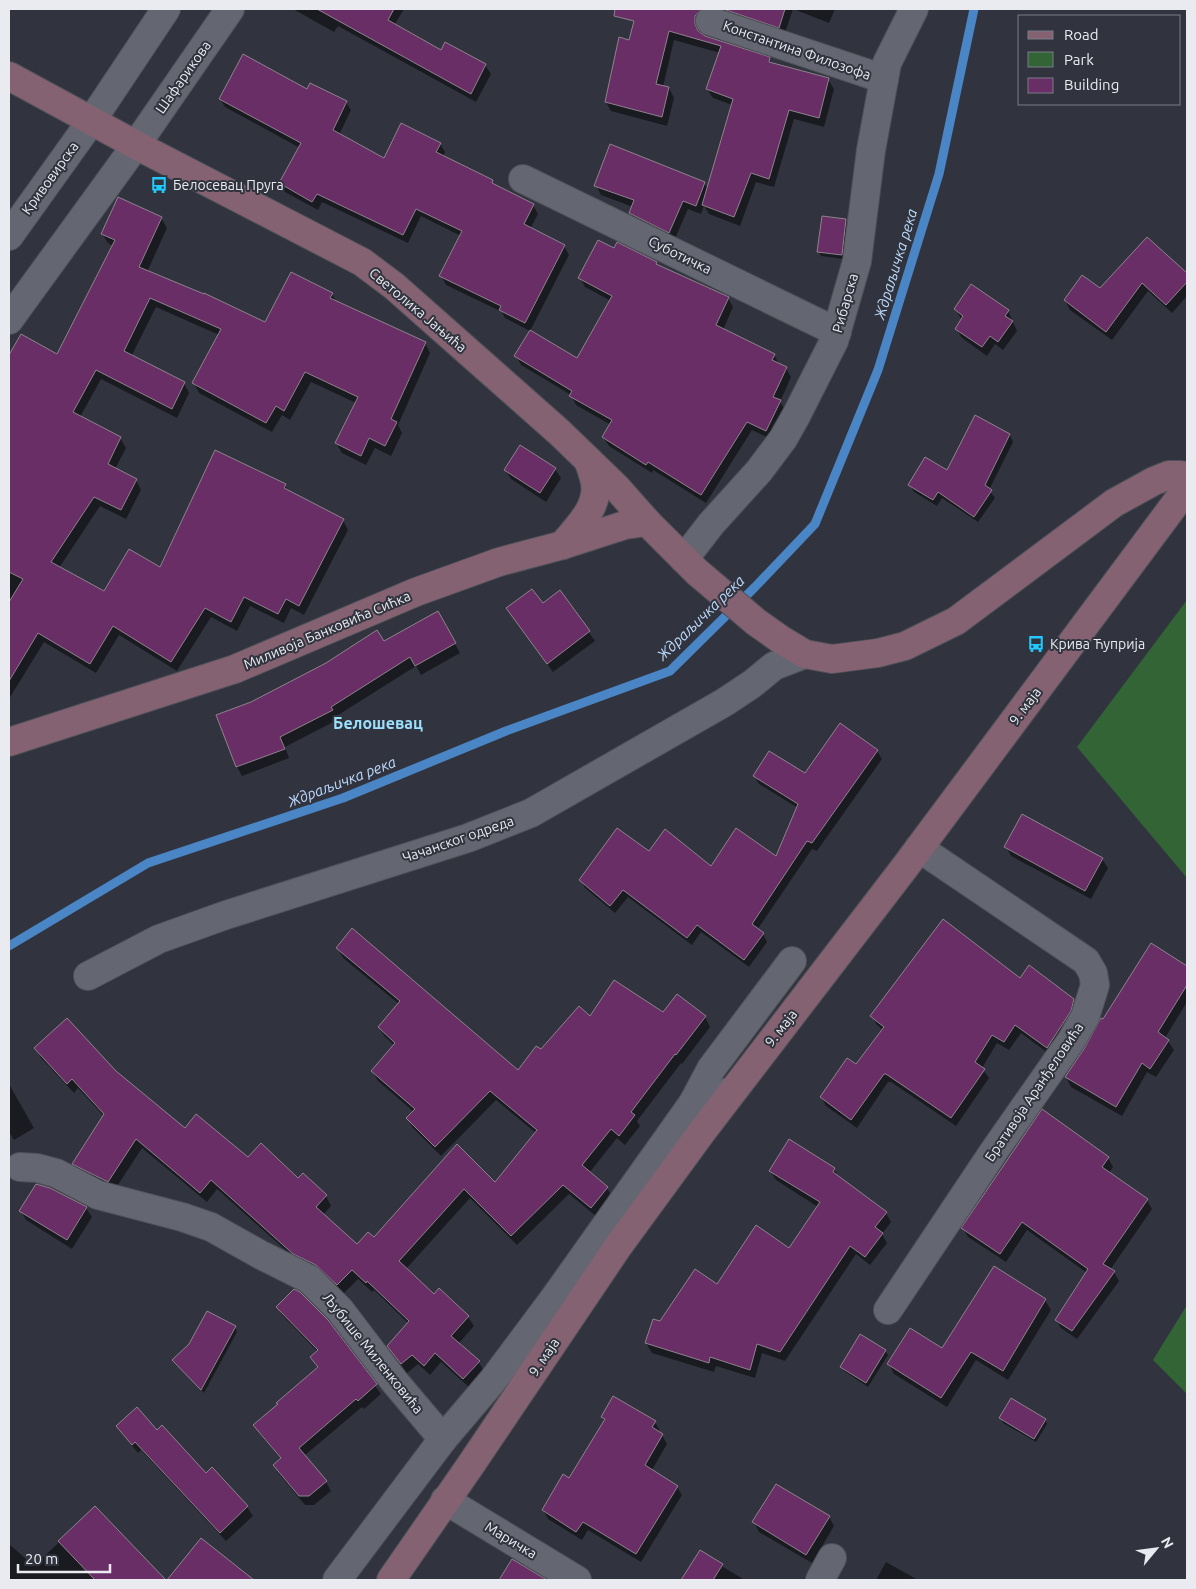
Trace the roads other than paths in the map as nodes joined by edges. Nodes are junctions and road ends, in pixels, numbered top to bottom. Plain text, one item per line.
1 (166, 9) edge
2 (230, 9) edge
3 (914, 9) edge
4 (710, 21) dead end
5 (9, 76) edge
6 (884, 80) junction
7 (92, 120) junction
8 (136, 145) junction
9 (523, 179) dead end
10 (9, 236) edge
11 (9, 320) edge
12 (837, 332) junction
13 (588, 460) junction
14 (1187, 477) edge
15 (1187, 488) edge
16 (647, 522) junction
17 (563, 545) junction
18 (691, 565) junction
19 (805, 654) junction
20 (9, 742) edge
21 (919, 848) junction
22 (792, 961) dead end
23 (88, 976) dead end
24 (732, 1092) junction
25 (693, 1103) junction
26 (20, 1167) dead end
27 (888, 1310) dead end
28 (442, 1439) junction
29 (445, 1500) junction
30 (337, 1580) edge
31 (391, 1580) edge
32 (577, 1580) edge

1 - 7 street, Кривовирска
2 - 8 street, Шафарикова
3 - 6 street, Рибарска
4 - 6 street, Константина Филозофа
5 - 7 street, Светолика Јањића
6 - 12 street, Рибарска
7 - 8 street, Светолика Јањића
7 - 10 street, Кривовирска
8 - 11 street, Шафарикова
8 - 13 street, Светолика Јањића
9 - 12 street, Суботичка
12 - 18 street, Рибарска
13 - 16 street, Светолика Јањића
13 - 17 street
14 - 19 street
15 - 21 street, 9. маја
16 - 17 street, Миливоја Банковића Сићка
16 - 18 street, Светолика Јањића
17 - 20 street, Миливоја Банковића Сићка
18 - 19 street, Светолика Јањића
19 - 23 street, Чачанског одреда
21 - 24 street, 9. маја
21 - 27 street, Бративоја Аранђеловића
22 - 25 street
24 - 25 street
24 - 29 street, 9. маја
25 - 28 street
26 - 28 street, Љубише Миленковића
28 - 30 street
29 - 31 street, 9. маја
29 - 32 street, Маричка

